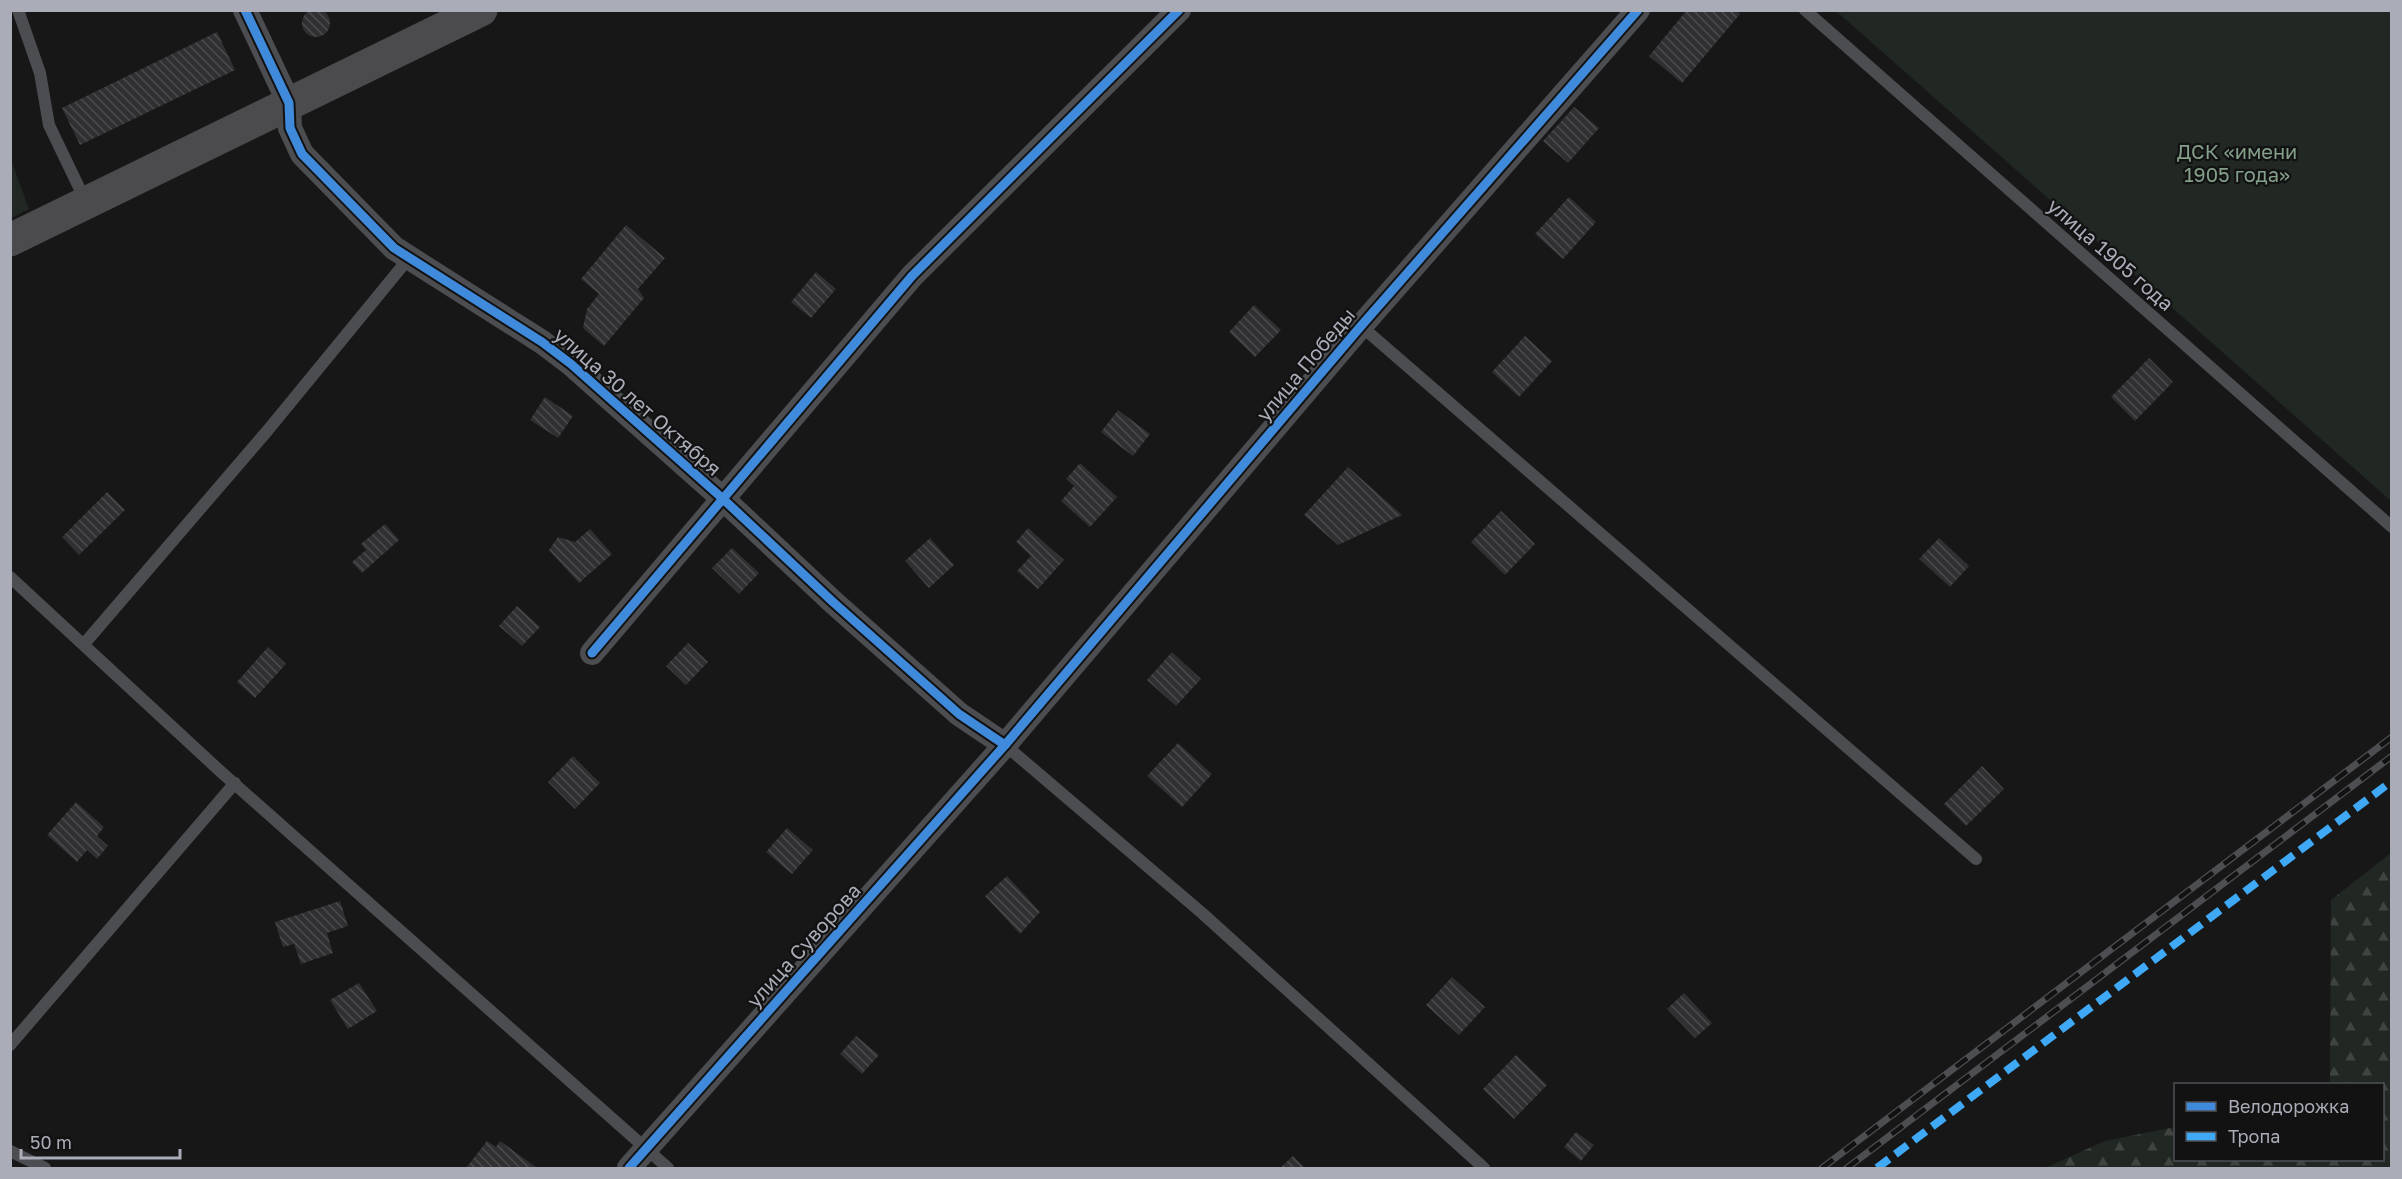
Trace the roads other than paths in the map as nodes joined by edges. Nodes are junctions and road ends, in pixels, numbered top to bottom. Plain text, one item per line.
1 (18, 10) edge
2 (245, 10) edge
3 (482, 10) edge
4 (1179, 10) edge
5 (1638, 10) edge
6 (1805, 10) edge
7 (289, 103) junction
8 (87, 203) junction
9 (10, 240) edge
10 (409, 258) junction
11 (1361, 326) junction
12 (722, 498) junction
13 (2391, 527) edge
14 (10, 577) edge
15 (84, 644) junction
16 (592, 653) dead end
17 (1005, 745) junction
18 (235, 783) junction
19 (1976, 859) dead end
20 (10, 1045) edge
21 (646, 1149) junction
22 (10, 1151) edge
23 (45, 1168) edge
24 (629, 1168) edge
25 (668, 1168) edge
26 (1484, 1168) edge

1 - 8 lane
2 - 7 street, улица 30 лет Октября
3 - 7 street
4 - 12 street
5 - 11 street, улица Победы
6 - 13 lane, улица 1905 года
7 - 8 street
7 - 10 street, улица 30 лет Октября
8 - 9 street
10 - 12 street, улица 30 лет Октября
10 - 15 lane
11 - 17 street, улица Победы
11 - 19 lane
12 - 16 street
12 - 17 street, улица 30 лет Октября
14 - 15 lane
15 - 18 lane
17 - 21 street, улица Суворова
17 - 26 lane
18 - 20 lane
18 - 21 lane
21 - 24 street, улица Суворова
21 - 25 lane
22 - 23 lane

